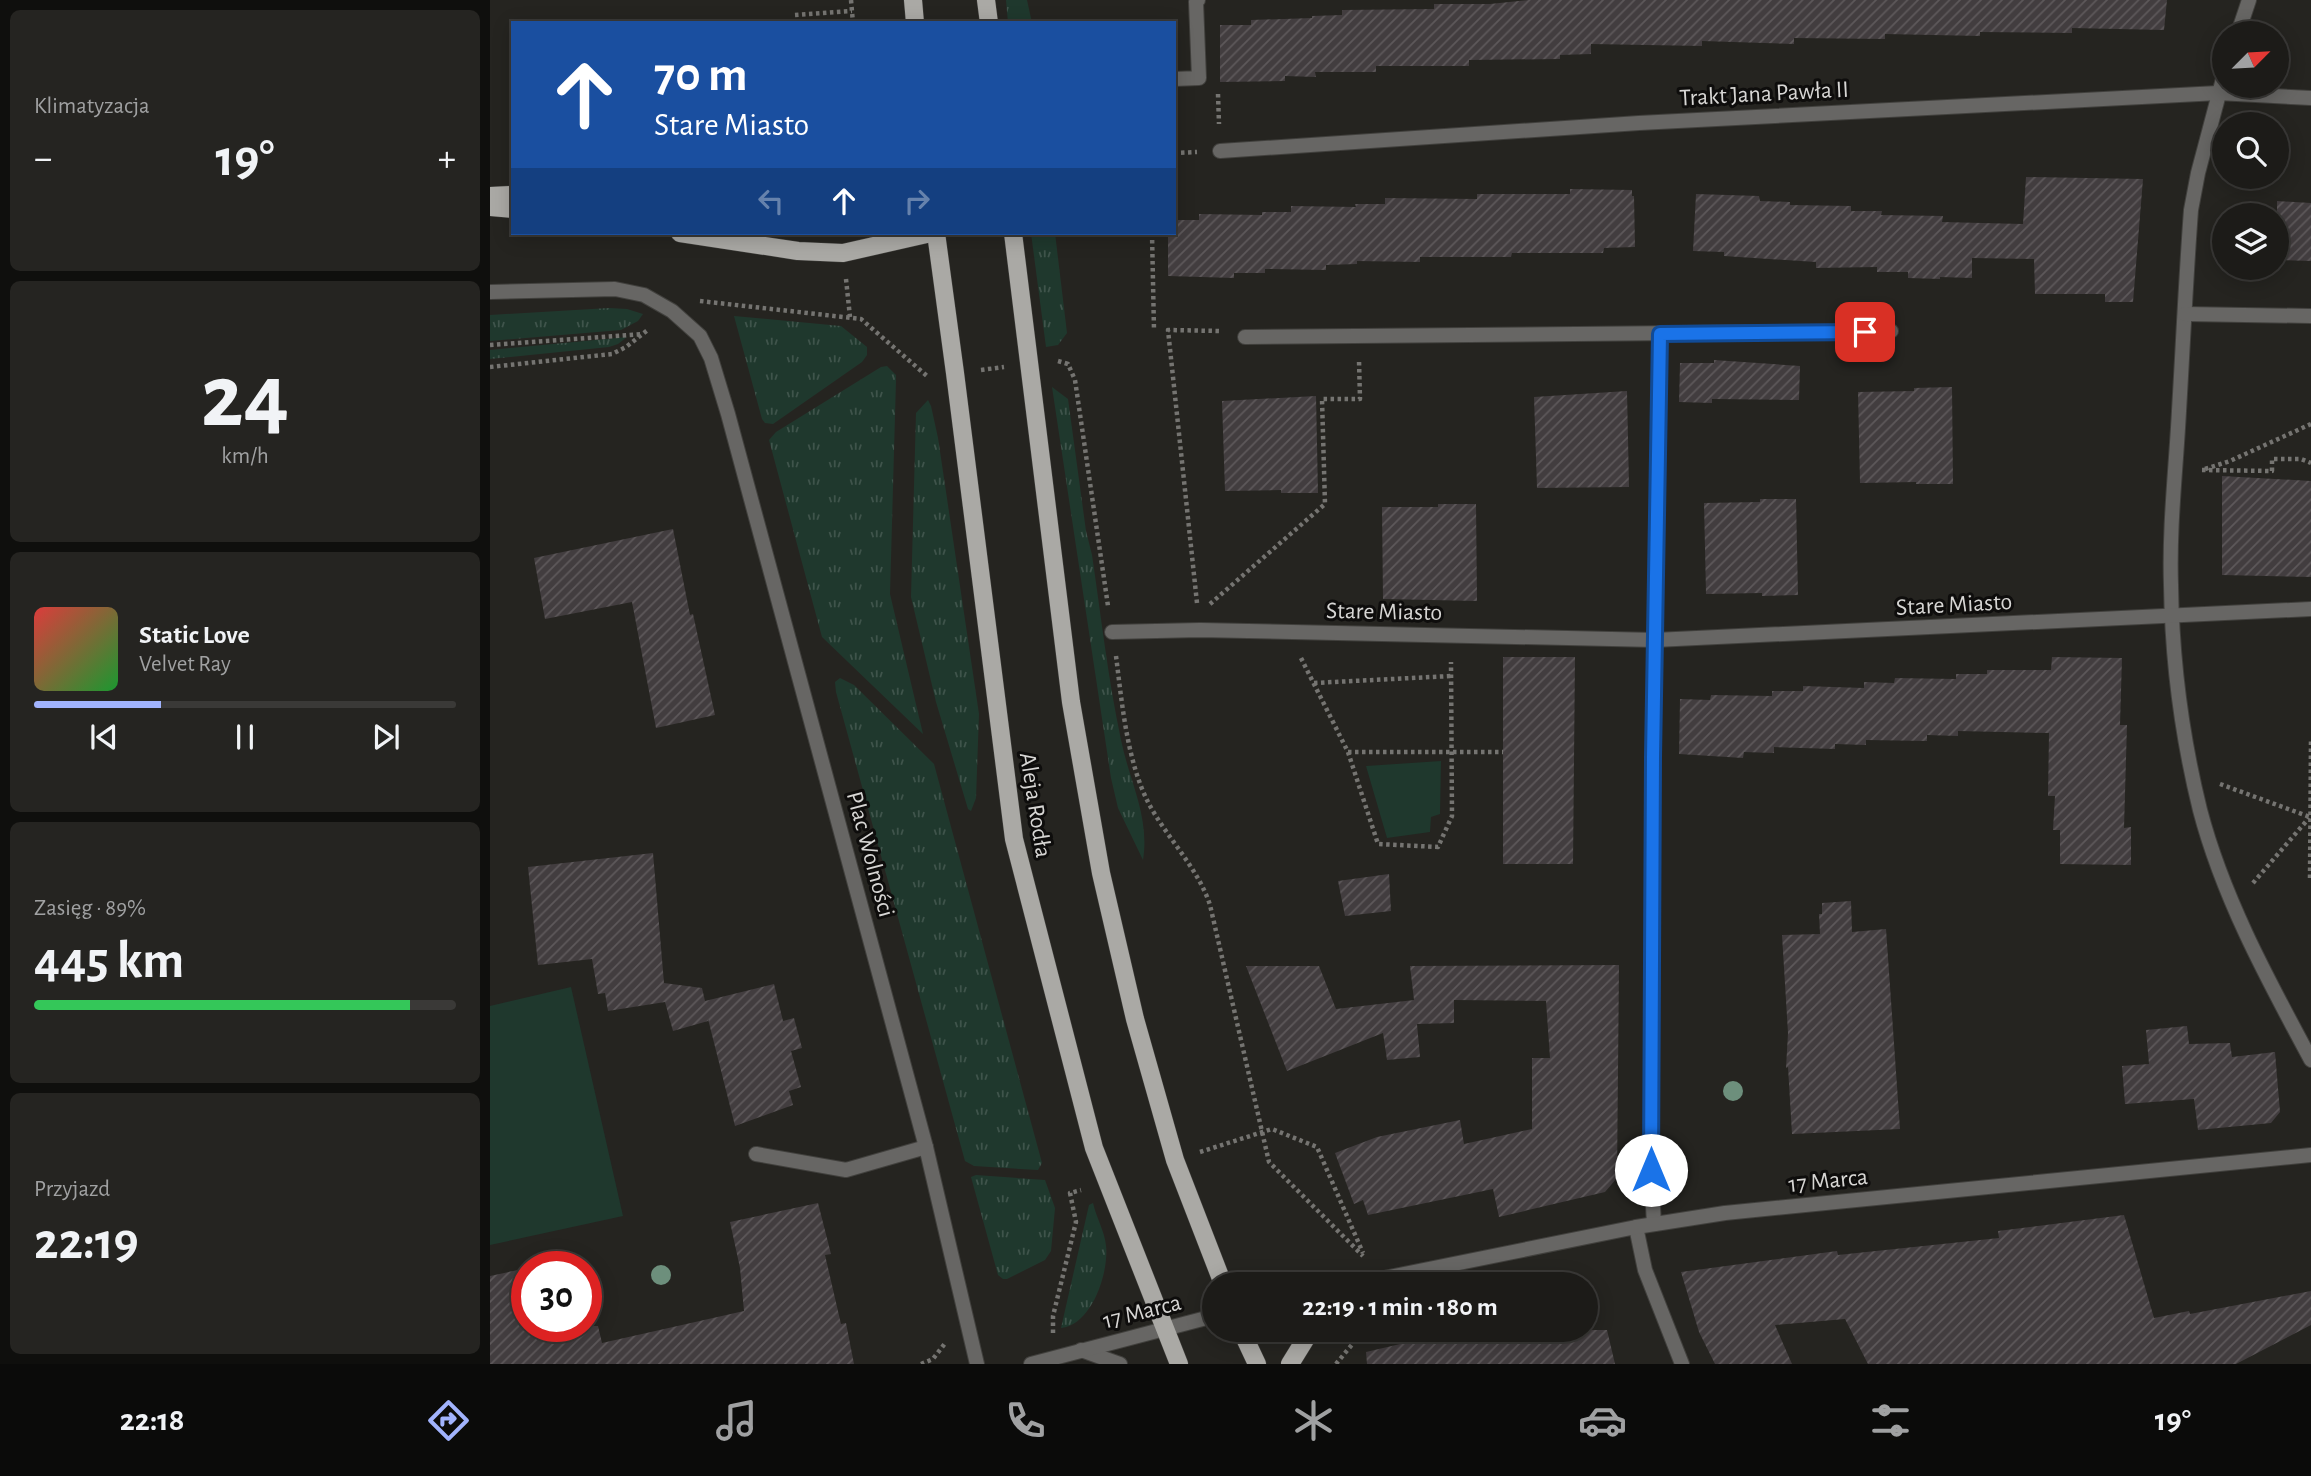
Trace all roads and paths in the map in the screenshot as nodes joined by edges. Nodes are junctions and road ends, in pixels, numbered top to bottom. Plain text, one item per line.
1 (851, 0) edge
2 (913, 0) edge
3 (986, 0) edge
4 (1198, 0) edge
5 (2249, 0) edge
6 (852, 10) junction
7 (795, 15) dead end
8 (853, 21) edge
9 (915, 21) edge
10 (989, 21) edge
11 (2242, 21) edge
12 (1176, 79) edge
13 (2212, 93) edge
14 (2289, 97) edge
15 (2217, 98) edge
16 (2311, 98) edge
17 (1220, 151) dead end
18 (511, 195) edge
19 (490, 196) edge
20 (490, 207) edge
21 (511, 209) edge
22 (693, 235) edge
23 (924, 235) edge
24 (933, 235) edge
25 (1013, 235) edge
26 (1152, 235) edge
27 (490, 292) edge
28 (2185, 314) junction
29 (2311, 316) edge
30 (652, 327) dead end
31 (1154, 330) dead end
32 (1891, 331) dead end
33 (1660, 334) junction
34 (660, 335) dead end
35 (1359, 336) junction
36 (1245, 337) joint
37 (490, 345) edge
38 (490, 367) edge
39 (2311, 424) edge
40 (2311, 463) edge
41 (2311, 609) edge
42 (1198, 614) junction
43 (2172, 617) junction
44 (1200, 630) junction
45 (1112, 632) dead end
46 (1288, 632) junction
47 (1451, 635) junction
48 (1655, 640) junction
49 (1451, 677) junction
50 (1314, 682) junction
51 (2311, 739) edge
52 (1452, 751) junction
53 (1349, 752) junction
54 (1503, 752) dead end
55 (2193, 774) junction
56 (1148, 802) dead end
57 (2311, 817) edge
58 (2310, 878) edge
59 (2251, 885) dead end
60 (2311, 1060) edge
61 (1262, 1132) junction
62 (926, 1147) junction
63 (756, 1154) dead end
64 (2311, 1155) edge
65 (1070, 1193) dead end
66 (1654, 1224) junction
67 (1636, 1227) junction
68 (1218, 1272) edge
69 (1414, 1272) edge
70 (1202, 1319) edge
71 (1164, 1329) junction
72 (949, 1338) dead end
73 (1247, 1342) edge
74 (1304, 1342) edge
75 (1354, 1342) edge
76 (1080, 1350) junction
77 (1057, 1357) junction
78 (921, 1364) edge
79 (977, 1364) edge
80 (1031, 1364) edge
81 (1120, 1364) edge
82 (1179, 1364) edge
83 (1257, 1364) edge
84 (1290, 1364) edge
85 (1336, 1364) edge
86 (1682, 1364) edge

1 - 6 path
2 - 9 main road
3 - 10 main road
4 - 12 street
5 - 11 street
6 - 7 path
6 - 8 path
13 - 17 street, Trakt Jana Pawła II
14 - 16 street, Trakt Jana Pawła II
15 - 28 street
18 - 19 main road
20 - 21 main road
22 - 23 main road
24 - 71 main road, Aleja Rodła
25 - 68 main road
26 - 31 path
27 - 62 street, Plac Wolności
28 - 29 street
28 - 43 street
30 - 34 path
32 - 33 street
33 - 35 street
33 - 48 street
35 - 36 street
35 - 42 path
36 - 42 path
37 - 38 path
39 - 40 path
41 - 43 street, Stare Miasto
42 - 44 path
43 - 48 street, Stare Miasto
43 - 55 street
44 - 45 street, Stare Miasto
44 - 46 street, Stare Miasto
46 - 47 street, Stare Miasto
46 - 50 path
47 - 48 street, Stare Miasto
47 - 49 path
48 - 66 street
49 - 50 path
49 - 52 path
50 - 53 path
51 - 57 path
52 - 53 path
52 - 53 path
52 - 54 path
55 - 57 path
55 - 60 street
56 - 61 path
57 - 58 path
57 - 59 path
61 - 61 path
62 - 63 street
62 - 79 street, Plac Wolności
64 - 66 street, 17 Marca
65 - 77 path
66 - 67 street, 17 Marca
67 - 69 street, 17 Marca
67 - 86 street
70 - 71 street, 17 Marca
71 - 76 street, 17 Marca
71 - 82 main road, Aleja Rodła
72 - 78 path
73 - 83 main road
74 - 84 main road
75 - 85 path
76 - 77 street, 17 Marca
76 - 81 street, 17 Marca
77 - 80 street, 17 Marca

